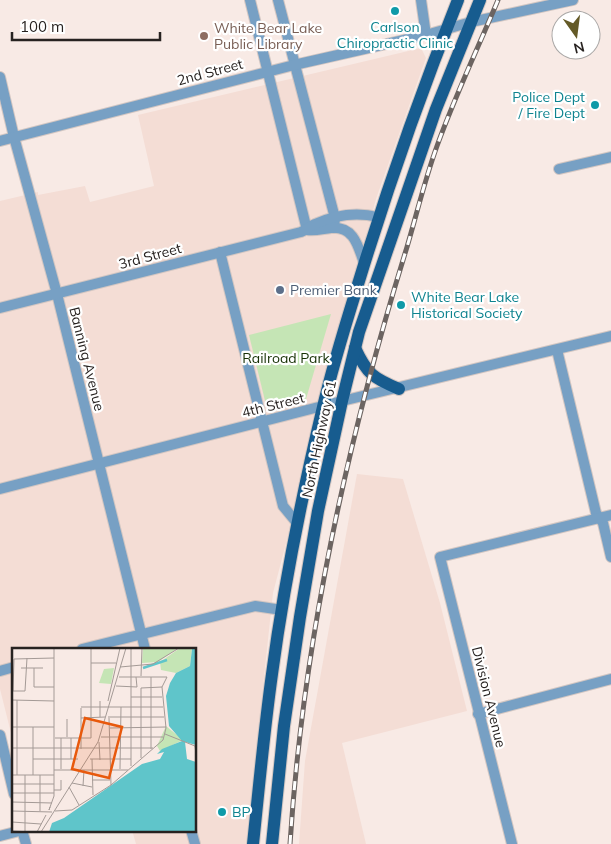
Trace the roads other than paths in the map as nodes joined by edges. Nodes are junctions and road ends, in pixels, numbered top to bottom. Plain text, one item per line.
1 (250, 0) edge
2 (278, 0) edge
3 (421, 0) edge
4 (458, 0) edge
5 (480, 0) edge
6 (573, 0) edge
7 (471, 22) junction
8 (447, 28) junction
9 (426, 35) junction
10 (294, 64) junction
11 (267, 71) junction
12 (0, 77) edge
13 (14, 137) junction
14 (0, 141) edge
15 (611, 157) edge
16 (559, 169) dead end
17 (378, 217) junction
18 (334, 223) junction
19 (307, 230) junction
20 (389, 245) junction
21 (220, 252) junction
22 (364, 263) junction
23 (57, 294) junction
24 (0, 308) edge
25 (611, 336) edge
26 (355, 348) junction
27 (557, 350) junction
28 (398, 389) junction
29 (342, 401) junction
30 (323, 407) junction
31 (261, 423) junction
32 (99, 465) junction
33 (0, 489) edge
34 (611, 515) edge
35 (600, 517) junction
36 (297, 523) junction
37 (611, 557) edge
38 (282, 610) junction
39 (142, 634) junction
40 (298, 634) junction
41 (86, 648) edge
42 (145, 648) edge
43 (611, 679) edge
44 (478, 714) junction
45 (0, 735) edge
46 (12, 786) edge
47 (15, 832) edge
48 (0, 836) edge
49 (253, 844) edge
50 (272, 844) edge
51 (512, 844) edge

1 - 11 street
2 - 10 street
3 - 9 street
4 - 8 main road, North Highway 61
5 - 7 main road, North Highway 61
6 - 7 street, 2nd Street
7 - 8 street, 2nd Street
7 - 20 main road, North Highway 61
8 - 9 street, 2nd Street
8 - 17 main road, North Highway 61
9 - 10 street, 2nd Street
10 - 11 street, 2nd Street
10 - 18 street
11 - 13 street, 2nd Street
11 - 19 street
12 - 13 street, Banning Avenue
13 - 14 street, 2nd Street
13 - 23 street, Banning Avenue
15 - 16 street
17 - 18 street, 3rd Street
17 - 20 main road
17 - 22 main road, North Highway 61
18 - 19 street, 3rd Street
18 - 22 street
19 - 21 street, 3rd Street
20 - 26 main road, North Highway 61
21 - 23 street, 3rd Street
21 - 31 street
22 - 30 main road, North Highway 61
23 - 24 street, 3rd Street
23 - 32 street, Banning Avenue
25 - 27 street, 4th Street
26 - 28 main road
26 - 29 main road, North Highway 61
27 - 28 street, 4th Street
27 - 35 street
28 - 29 street, 4th Street
29 - 30 street, 4th Street
29 - 40 main road, North Highway 61
30 - 31 street, 4th Street
30 - 36 main road, North Highway 61
31 - 32 street, 4th Street
31 - 36 street
32 - 33 street, 4th Street
32 - 39 street, Banning Avenue
34 - 35 street
35 - 37 street
35 - 44 street, Division Avenue
36 - 38 main road, North Highway 61
38 - 39 street
38 - 40 main road
38 - 49 main road, North Highway 61
39 - 41 street
39 - 42 street, Banning Avenue
40 - 50 main road, North Highway 61
43 - 44 street
44 - 51 street, Division Avenue
45 - 46 street
47 - 48 street

